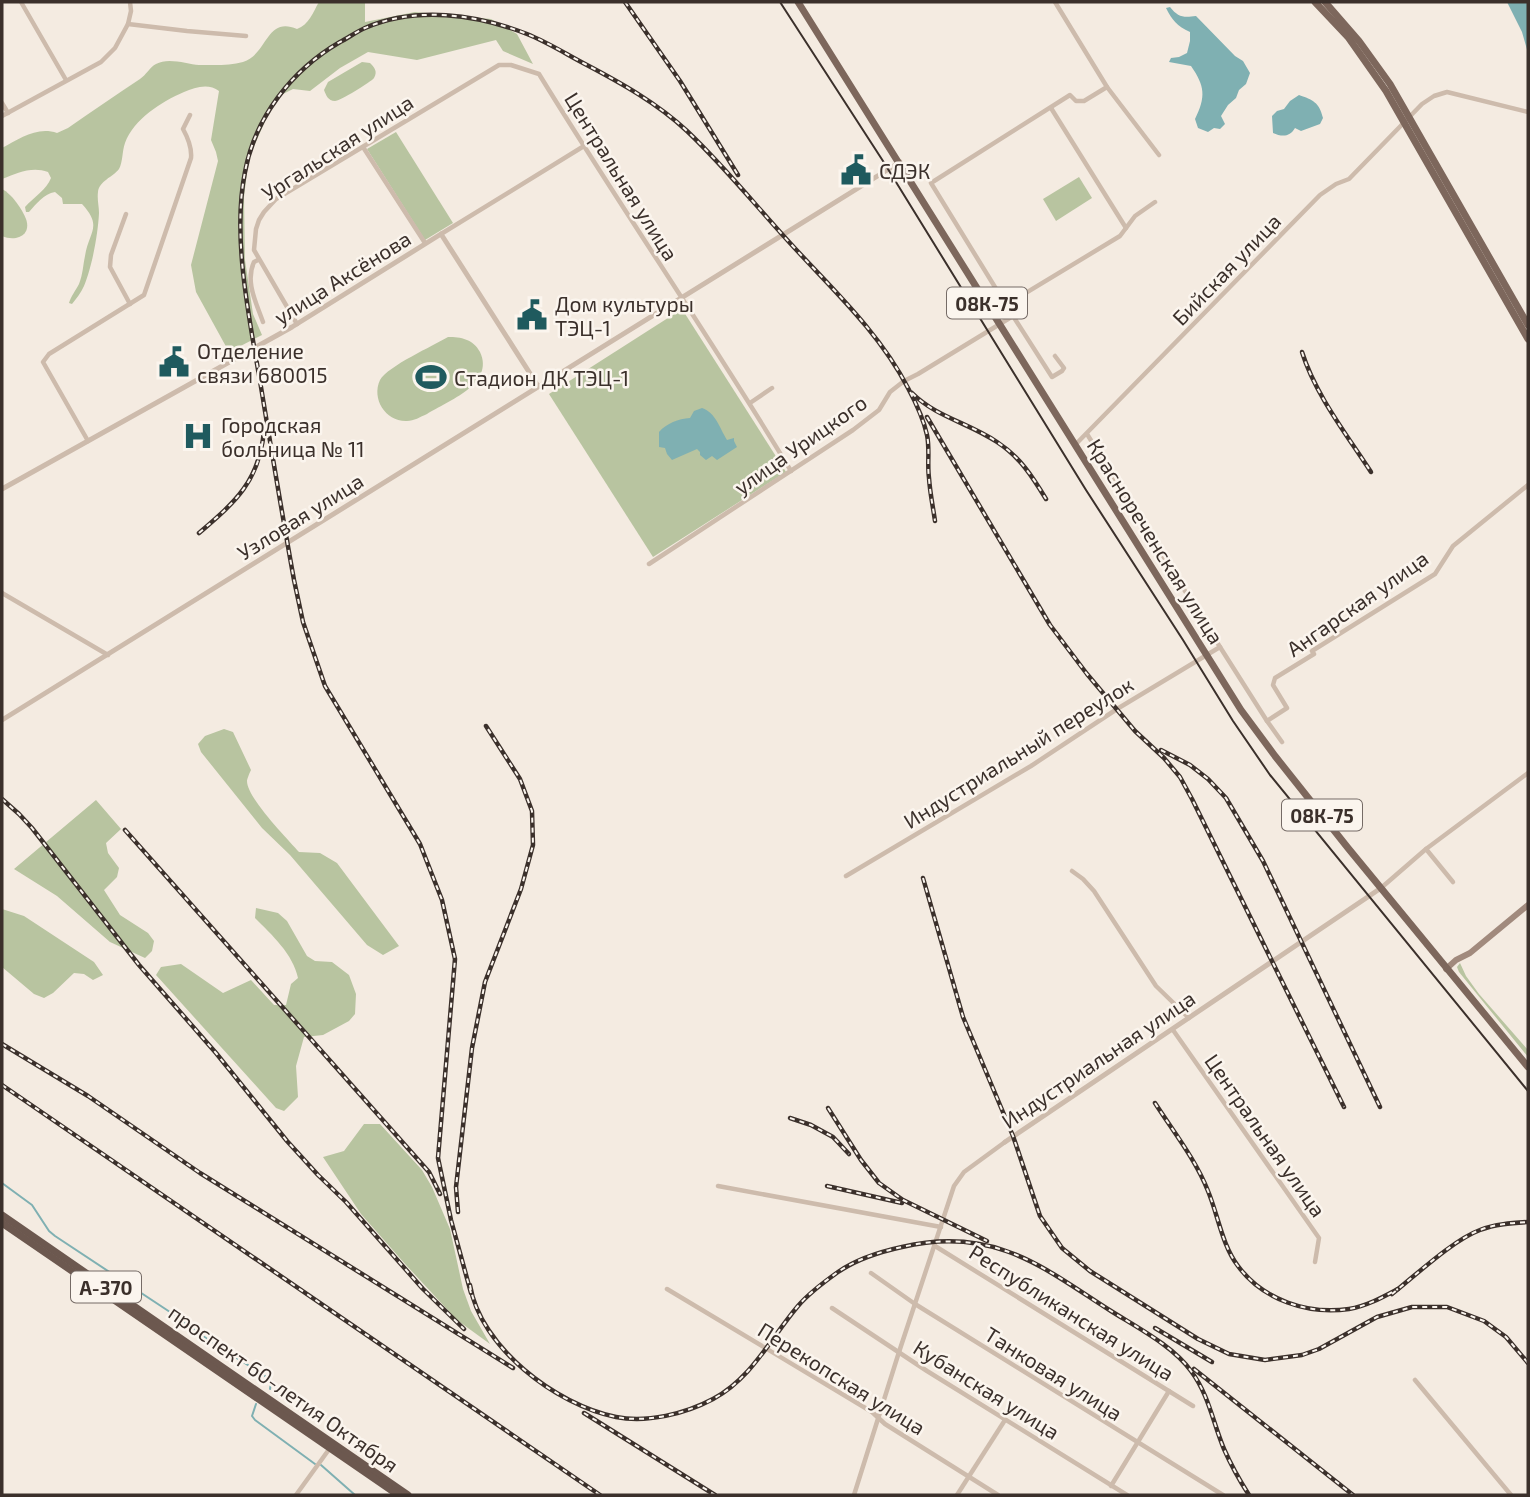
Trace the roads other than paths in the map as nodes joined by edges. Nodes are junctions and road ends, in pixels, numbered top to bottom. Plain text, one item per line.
1 (21, 2) edge
2 (130, 2) edge
3 (798, 2) edge
4 (1055, 2) edge
5 (1315, 2) edge
6 (1325, 2) edge
7 (128, 24) junction
8 (246, 36) dead end
9 (539, 74) joint
10 (66, 80) junction
11 (1107, 87) junction
12 (2, 103) edge
13 (1051, 108) junction
14 (1528, 112) edge
15 (8, 113) junction
16 (190, 115) dead end
17 (2, 116) edge
18 (1407, 119) junction
19 (584, 146) junction
20 (363, 148) junction
21 (1159, 155) dead end
22 (900, 162) junction
23 (1155, 202) dead end
24 (127, 214) dead end
25 (1126, 228) junction
26 (441, 234) junction
27 (425, 243) junction
28 (258, 260) junction
29 (681, 299) junction
30 (130, 303) junction
31 (1006, 305) junction
32 (1013, 316) junction
33 (263, 322) dead end
34 (297, 324) junction
35 (1000, 324) junction
36 (1528, 326) edge
37 (1528, 339) edge
38 (1055, 356) dead end
39 (538, 386) junction
40 (772, 388) dead end
41 (750, 403) junction
42 (1087, 434) junction
43 (88, 441) junction
44 (1075, 444) junction
45 (792, 471) junction
46 (1528, 485) edge
47 (2, 489) edge
48 (649, 564) dead end
49 (2, 593) edge
50 (1220, 647) junction
51 (108, 655) junction
52 (1207, 655) junction
53 (2, 720) edge
54 (1267, 721) junction
55 (1282, 741) dead end
56 (1528, 774) edge
57 (1426, 849) junction
58 (1072, 871) dead end
59 (846, 876) dead end
60 (1453, 882) dead end
61 (1381, 888) junction
62 (1528, 905) edge
63 (1446, 969) junction
64 (1189, 1018) junction
65 (1173, 1030) junction
66 (1528, 1067) edge
67 (1005, 1142) joint
68 (718, 1186) dead end
69 (2, 1215) edge
70 (2, 1223) edge
71 (941, 1227) junction
72 (935, 1246) junction
73 (1315, 1262) dead end
74 (871, 1273) dead end
75 (667, 1289) dead end
76 (915, 1304) junction
77 (832, 1308) dead end
78 (899, 1352) junction
79 (1415, 1380) dead end
80 (1169, 1391) junction
81 (1193, 1406) dead end
82 (878, 1417) junction
83 (1005, 1420) junction
84 (1138, 1443) junction
85 (331, 1446) junction
86 (969, 1477) junction
87 (1111, 1486) junction
88 (296, 1495) edge
89 (398, 1495) edge
90 (408, 1495) edge
91 (854, 1495) edge
92 (957, 1495) edge
93 (998, 1495) edge
94 (1127, 1495) edge
95 (1223, 1495) edge
96 (1511, 1495) edge

1 - 10 street
2 - 7 street
3 - 22 main road, Краснореченская улица / 08К-75
4 - 11 street
5 - 18 main road
6 - 18 main road
7 - 8 street
7 - 10 street
9 - 19 street, Центральная улица
9 - 20 street, Ургальская улица
10 - 15 street
11 - 13 street
11 - 21 street
12 - 15 street
13 - 25 street
13 - 31 street
14 - 18 street, Бийская улица
15 - 17 street
16 - 30 street
18 - 36 main road
18 - 37 main road
18 - 42 street, Бийская улица
19 - 26 street, улица Аксёнова
19 - 29 street, Центральная улица
20 - 27 street
20 - 28 street, Ургальская улица
22 - 29 street, Узловая улица
22 - 35 main road, Краснореченская улица / 08К-75
23 - 25 street
24 - 30 street
25 - 31 street
26 - 27 street, улица Аксёнова
26 - 39 street
27 - 34 street, улица Аксёнова
28 - 33 street
28 - 34 street, Ургальская улица
29 - 39 street, Узловая улица
29 - 41 street, Центральная улица
30 - 43 street
31 - 32 street
32 - 35 street, улица Урицкого
32 - 38 street
34 - 43 street, улица Аксёнова
35 - 44 main road, Краснореченская улица / 08К-75
35 - 45 street, улица Урицкого
39 - 51 street, Узловая улица
40 - 41 street
41 - 45 street, Центральная улица
42 - 44 street, Бийская улица
42 - 50 street
43 - 47 street, улица Аксёнова
44 - 52 main road, Краснореченская улица / 08К-75
45 - 48 street, улица Урицкого
46 - 54 street, Ангарская улица
49 - 51 street
50 - 52 street, Индустриальный переулок
50 - 54 street
51 - 53 street, Узловая улица
52 - 59 street, Индустриальный переулок
52 - 61 main road, Краснореченская улица / 08К-75
54 - 55 street
56 - 57 street, Индустриальная улица
57 - 60 street
57 - 61 street, Индустриальная улица
58 - 64 street
61 - 63 main road, Краснореченская улица / 08К-75
61 - 64 street, Индустриальная улица
62 - 63 main road
63 - 66 main road, Краснореченская улица
64 - 65 street, Индустриальная улица
65 - 67 street, Индустриальная улица
65 - 73 street, Центральная улица
67 - 71 street, Индустриальная улица
68 - 71 street
69 - 85 highway, проспект 60-летия Октября / А-370
70 - 85 highway, проспект 60-летия Октября / А-370
71 - 72 street, Индустриальная улица
72 - 76 street, Индустриальная улица
72 - 80 street, Республиканская улица
74 - 76 street, Танковая улица
75 - 82 street, Перекопская улица
76 - 78 street, Индустриальная улица
76 - 84 street, Танковая улица
77 - 78 street, Кубанская улица
78 - 82 street, Индустриальная улица
78 - 83 street, Кубанская улица
79 - 96 street
80 - 81 street, Республиканская улица
80 - 84 street
82 - 86 street, Перекопская улица
82 - 91 street, Индустриальная улица
83 - 86 street
83 - 87 street, Кубанская улица
84 - 87 street
84 - 95 street, Танковая улица
85 - 88 street
85 - 89 highway, проспект 60-летия Октября / А-370
85 - 90 highway, проспект 60-летия Октября / А-370
86 - 92 street
86 - 93 street, Перекопская улица
87 - 94 street, Кубанская улица

